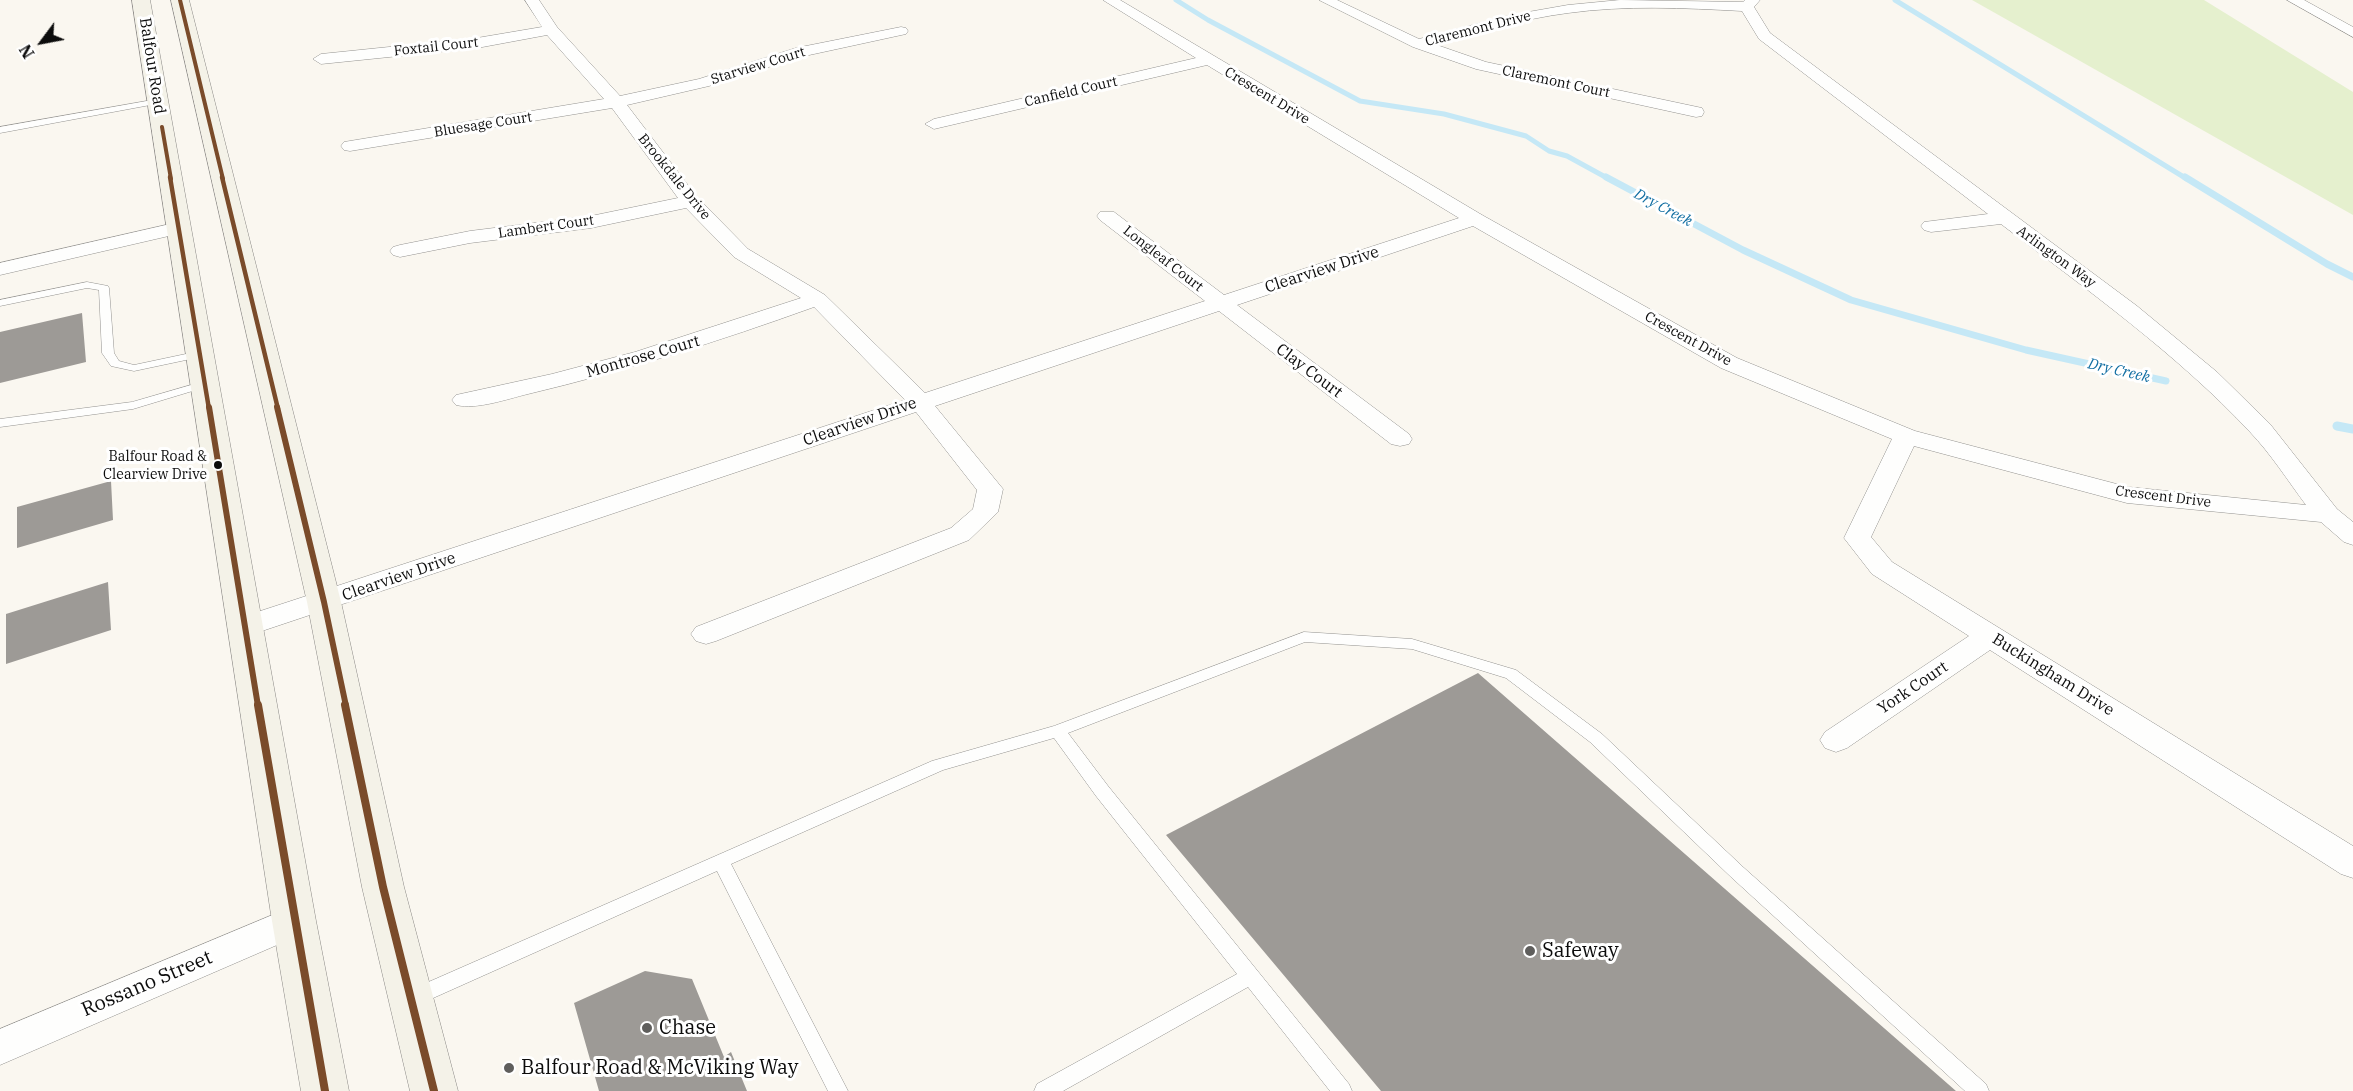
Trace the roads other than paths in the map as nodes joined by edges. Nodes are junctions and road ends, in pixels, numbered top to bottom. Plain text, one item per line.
1 (141, 0) edge
2 (180, 0) edge
3 (532, 0) edge
4 (1110, 0) edge
5 (1326, 0) edge
6 (2294, 0) edge
7 (1750, 3) edge
8 (551, 30) junction
9 (901, 31) dead end
10 (2353, 33) edge
11 (1418, 44) junction
12 (321, 58) dead end
13 (1208, 60) junction
14 (158, 101) junction
15 (616, 102) junction
16 (1696, 112) dead end
17 (934, 124) dead end
18 (0, 130) edge
19 (350, 146) dead end
20 (690, 201) junction
21 (1107, 216) dead end
22 (2002, 218) junction
23 (1475, 219) junction
24 (1931, 226) dead end
25 (179, 228) junction
26 (400, 251) dead end
27 (0, 269) edge
28 (818, 299) junction
29 (0, 303) edge
30 (1219, 303) junction
31 (200, 354) junction
32 (205, 384) junction
33 (464, 400) dead end
34 (920, 401) junction
35 (0, 423) edge
36 (1906, 436) junction
37 (1400, 439) dead end
38 (2328, 516) junction
39 (2353, 536) edge
40 (324, 602) junction
41 (246, 626) junction
42 (706, 634) dead end
43 (1990, 636) junction
44 (1058, 731) junction
45 (1836, 740) dead end
46 (721, 861) junction
47 (2353, 864) edge
48 (294, 921) junction
49 (1249, 977) junction
50 (413, 997) junction
51 (0, 1047) edge
52 (325, 1091) edge
53 (434, 1091) edge
54 (838, 1091) edge
55 (1044, 1091) edge
56 (1341, 1091) edge
57 (1979, 1091) edge

1 - 14 main road, Balfour Road
2 - 40 main road
3 - 8 street, Brookdale Drive
4 - 13 street, Crescent Drive
5 - 11 street, Claremont Drive
6 - 10 street
7 - 11 street, Claremont Drive
7 - 22 street, Arlington Way
8 - 12 street, Foxtail Court
8 - 15 street, Brookdale Drive
9 - 15 street, Starview Court
11 - 16 street, Claremont Court
13 - 17 street, Canfield Court
13 - 23 street, Crescent Drive
14 - 18 lane
14 - 25 main road, Balfour Road
15 - 19 street, Bluesage Court
15 - 20 street, Brookdale Drive
20 - 26 street, Lambert Court
20 - 28 street, Brookdale Drive
21 - 30 street, Longleaf Court
22 - 24 street
22 - 38 street, Arlington Way
23 - 30 street, Clearview Drive
23 - 36 street, Crescent Drive
25 - 27 street
25 - 31 main road, Balfour Road
28 - 33 street, Montrose Court
28 - 34 street, Brookdale Drive
29 - 31 lane
30 - 34 street, Clearview Drive
30 - 37 street, Clay Court
31 - 32 main road, Balfour Road
32 - 35 lane
32 - 41 main road, Balfour Road
34 - 40 street, Clearview Drive
34 - 42 street, Brookdale Drive
36 - 38 street, Crescent Drive
36 - 43 street, Buckingham Drive
38 - 39 street, Arlington Way
40 - 41 street, Clearview Drive
40 - 50 main road
41 - 48 main road, Balfour Road
43 - 45 street, York Court
43 - 47 street, Buckingham Drive
44 - 46 lane
44 - 49 lane
44 - 57 lane
46 - 50 lane
46 - 54 lane
48 - 51 street, Rossano Street
48 - 52 main road, Balfour Road
49 - 55 lane
49 - 56 lane
50 - 53 main road

